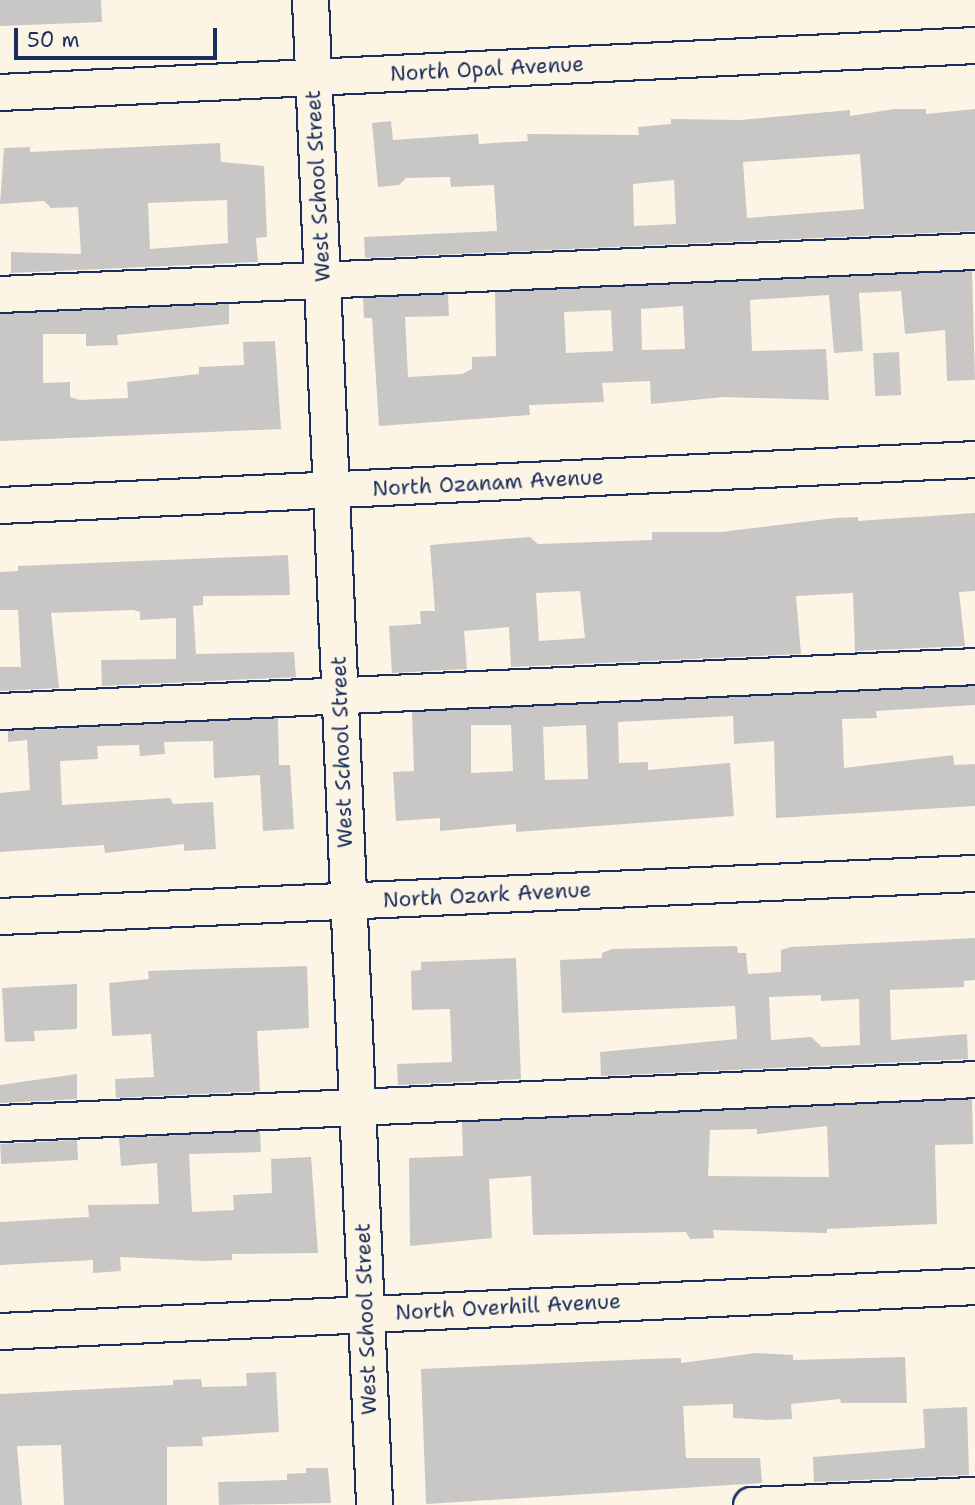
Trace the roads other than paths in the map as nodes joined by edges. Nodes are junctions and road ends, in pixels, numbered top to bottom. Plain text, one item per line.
1 (310, 0) edge
2 (975, 45) edge
3 (313, 77) junction
4 (0, 92) edge
5 (975, 251) edge
6 (322, 280) junction
7 (0, 294) edge
8 (975, 459) edge
9 (331, 490) junction
10 (0, 505) edge
11 (975, 666) edge
12 (340, 696) junction
13 (0, 711) edge
14 (975, 873) edge
15 (349, 901) junction
16 (0, 916) edge
17 (975, 1079) edge
18 (357, 1107) junction
19 (0, 1123) edge
20 (975, 1286) edge
21 (366, 1313) junction
22 (0, 1331) edge
23 (975, 1495) edge
24 (374, 1505) edge
25 (751, 1505) edge

1 - 3 street, West School Street
2 - 3 street, North Opal Avenue
3 - 4 street, North Opal Avenue
3 - 6 street, West School Street
5 - 6 street
6 - 7 street
6 - 9 street, West School Street
8 - 9 street, North Ozanam Avenue
9 - 10 street, North Ozanam Avenue
9 - 12 street, West School Street
11 - 12 street
12 - 13 street
12 - 15 street, West School Street
14 - 15 street, North Ozark Avenue
15 - 16 street, North Ozark Avenue
15 - 18 street, West School Street
17 - 18 street
18 - 19 street
18 - 21 street, West School Street
20 - 21 street, North Overhill Avenue
21 - 22 street, North Overhill Avenue
21 - 24 street, West School Street
23 - 25 street

